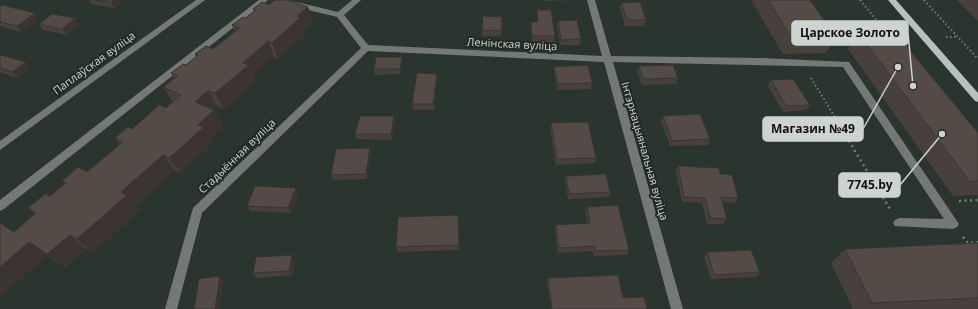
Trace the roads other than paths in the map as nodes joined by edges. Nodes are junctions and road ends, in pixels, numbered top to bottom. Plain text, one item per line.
1 (201, 0) edge
2 (264, 0) edge
3 (279, 0) edge
4 (357, 0) edge
5 (591, 0) edge
6 (892, 0) edge
7 (340, 15) junction
8 (366, 48) junction
9 (606, 59) junction
10 (978, 99) edge
11 (0, 146) edge
12 (0, 206) edge
13 (899, 223) road end
14 (171, 309) edge
15 (678, 309) edge

1 - 11 street, Паплаўская вуліца
2 - 12 street
3 - 7 street
4 - 7 street
5 - 9 street, Інтэрнацыянальная вуліца
6 - 10 main road
7 - 8 street
8 - 9 street, Ленінская вуліца
8 - 14 street, Стадыённая вуліца
9 - 13 street, Ленінская вуліца
9 - 15 street, Інтэрнацыянальная вуліца

